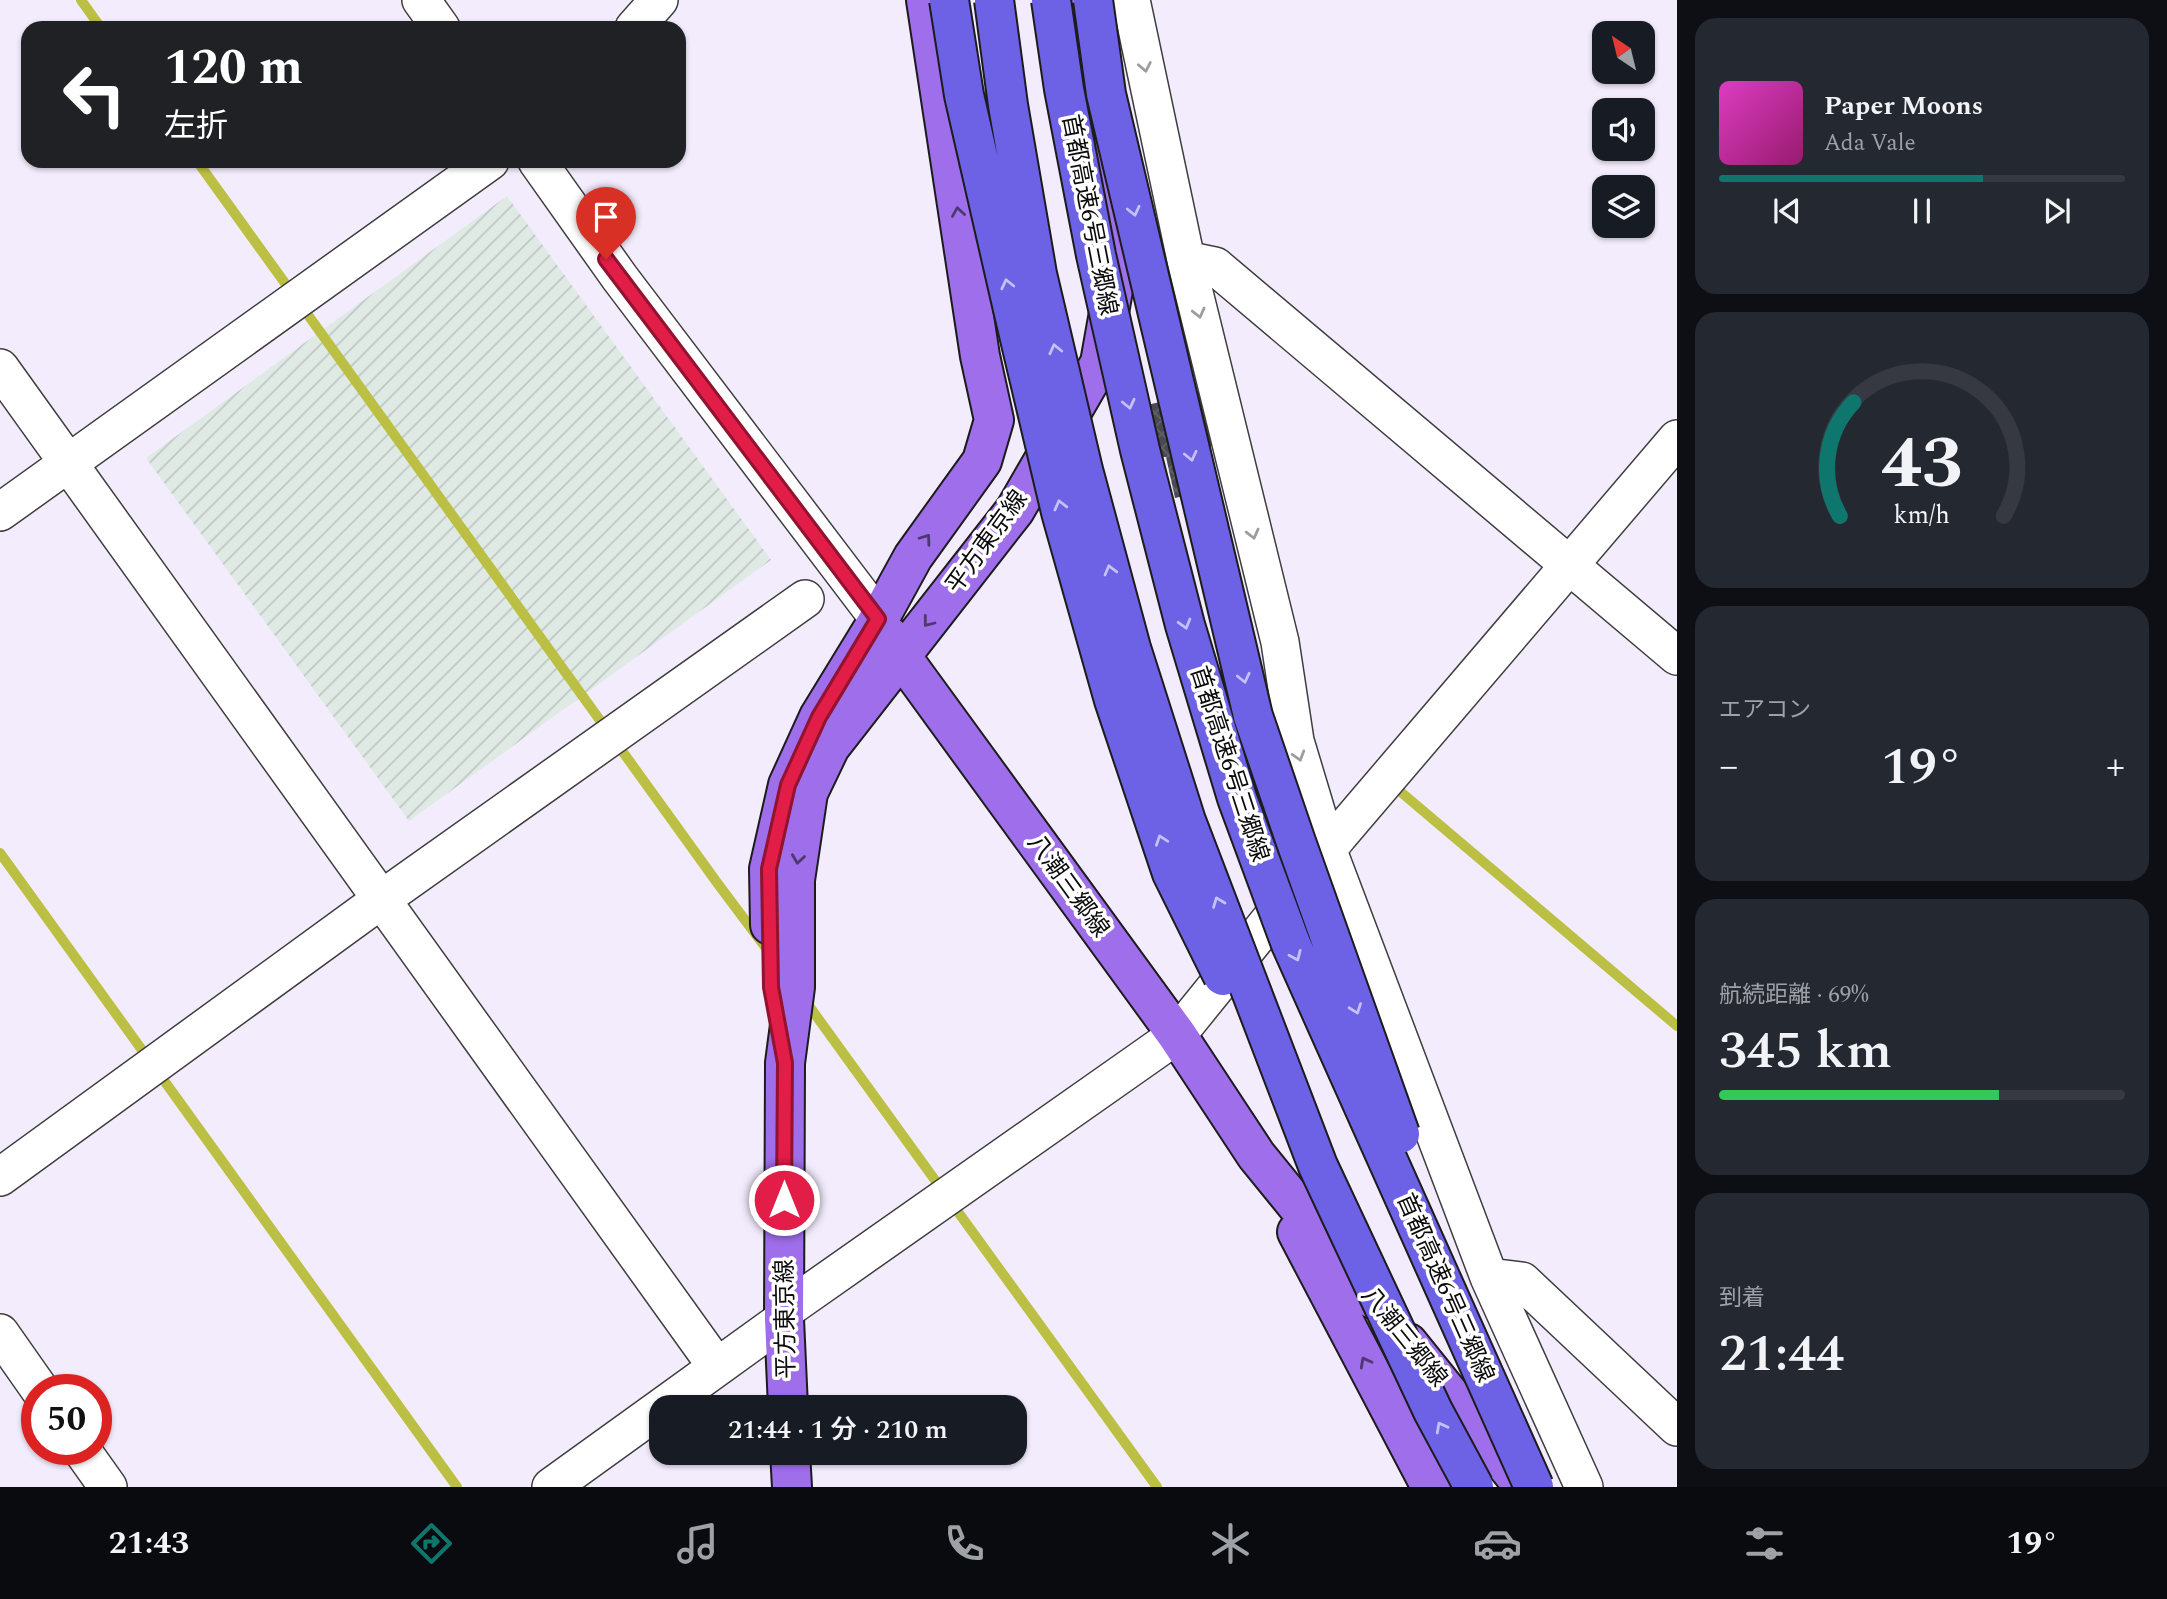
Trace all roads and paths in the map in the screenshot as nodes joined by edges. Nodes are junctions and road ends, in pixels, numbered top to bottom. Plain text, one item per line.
1 (421, 0) edge
2 (659, 0) edge
3 (993, 0) edge
4 (1051, 0) edge
5 (1068, 0) edge
6 (1093, 0) edge
7 (1131, 0) edge
8 (929, 3) edge
9 (436, 21) edge
10 (640, 21) edge
11 (480, 168) edge
12 (542, 168) edge
13 (1186, 260) junction
14 (0, 368) edge
15 (1677, 439) edge
16 (69, 463) junction
17 (0, 512) edge
18 (1570, 565) junction
19 (805, 599) dead end
20 (878, 619) junction
21 (901, 656) junction
22 (1677, 656) edge
23 (1328, 851) junction
24 (382, 899) junction
25 (1177, 1035) junction
26 (785, 1063) junction
27 (1256, 1155) junction
28 (1318, 1166) junction
29 (0, 1177) edge
30 (1489, 1277) junction
31 (784, 1315) junction
32 (0, 1333) edge
33 (717, 1367) junction
34 (29, 1374) edge
35 (678, 1395) edge
36 (787, 1395) edge
37 (649, 1416) edge
38 (1677, 1427) edge
39 (92, 1465) edge
40 (791, 1465) edge
41 (107, 1487) edge
42 (551, 1487) edge
43 (792, 1487) edge
44 (1431, 1487) edge
45 (1474, 1487) edge
46 (1524, 1487) edge
47 (1535, 1487) edge
48 (1584, 1487) edge

1 - 9 street
2 - 10 street
28 -> 3 highway, bridge
4 -> 47 highway, 首都高速6号三郷線, bridge
5 -> 21 main road, 平方東京線
6 -> 47 highway, bridge
7 -> 13 street
20 -> 8 main road, 平方東京線
28 -> 8 highway, bridge
11 - 16 street
12 - 20 street
13 - 18 street
13 -> 23 street
14 - 16 street
15 - 18 street
16 - 17 street
16 - 24 street
18 - 22 street
18 - 23 street
19 - 24 street
20 - 21 main road, 八潮三郷線
20 - 26 main road, 平方東京線
21 - 25 main road, 八潮三郷線
21 -> 26 main road, 平方東京線
23 - 25 street
23 - 30 street
24 - 29 street
24 - 33 street
25 - 27 main road, 八潮三郷線
25 - 31 street
26 - 31 main road, 平方東京線
44 -> 27 main road, 八潮三郷線
27 - 46 main road, 八潮三郷線
45 -> 28 highway, bridge
30 - 38 street
30 - 48 street
31 - 33 street
31 - 36 main road, 平方東京線
32 - 34 street
33 - 35 street
37 - 42 street
39 - 41 street
40 - 43 main road

